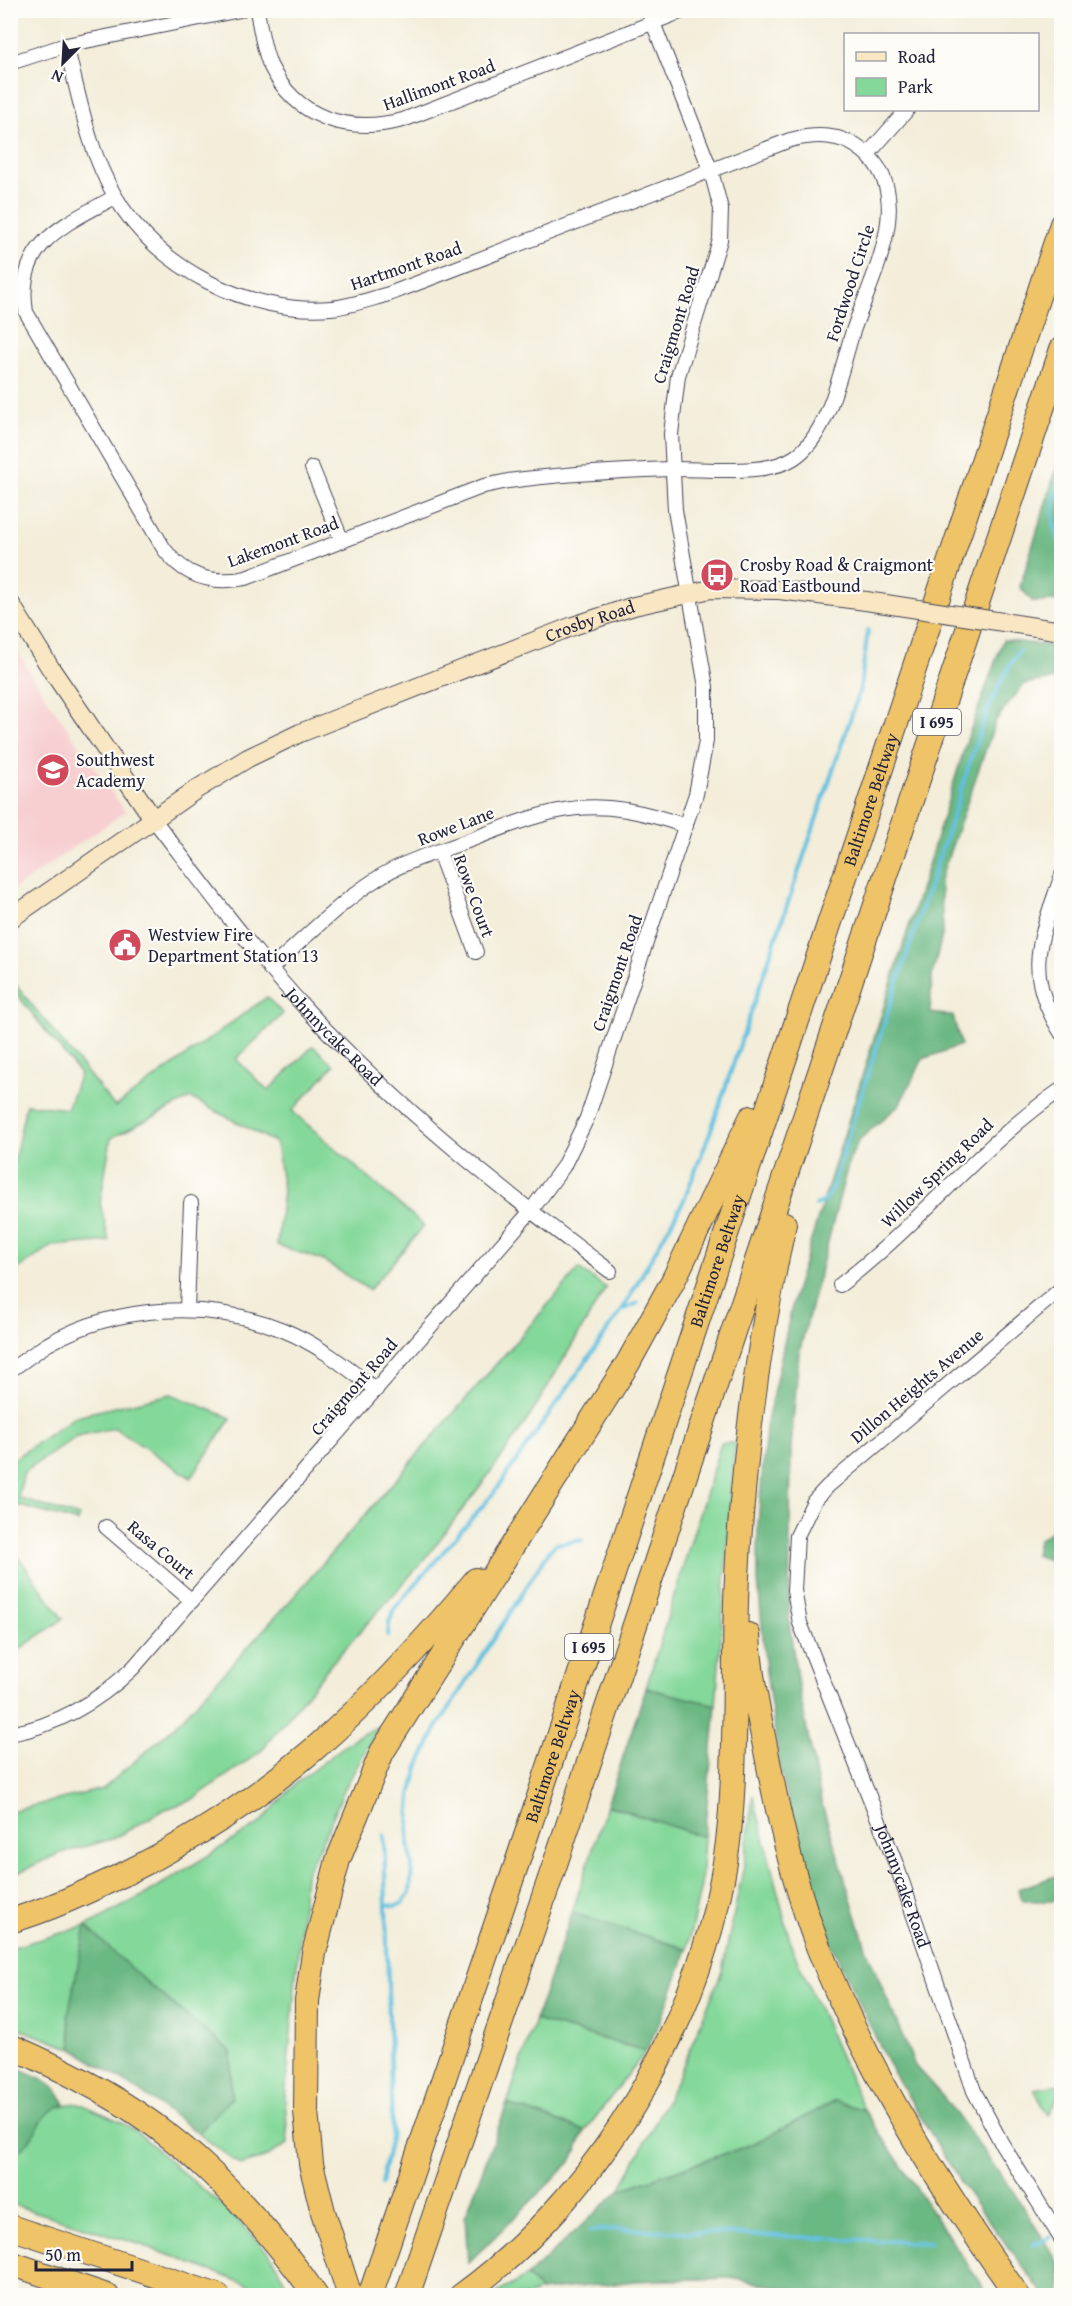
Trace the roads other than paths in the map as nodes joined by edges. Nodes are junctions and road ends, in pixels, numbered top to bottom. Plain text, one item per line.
1 (240, 10) edge
2 (257, 10) edge
3 (685, 10) edge
4 (650, 17) edge
5 (66, 45) junction
6 (10, 63) edge
7 (907, 111) edge
8 (868, 154) junction
9 (711, 171) junction
10 (115, 197) junction
11 (1062, 224) edge
12 (1062, 348) edge
13 (312, 468) dead end
14 (671, 470) junction
15 (342, 541) junction
16 (689, 593) junction
17 (10, 603) edge
18 (1058, 630) edge
19 (154, 820) junction
20 (686, 825) junction
21 (439, 852) junction
22 (1062, 875) edge
23 (10, 919) edge
24 (476, 952) dead end
25 (270, 969) junction
26 (806, 998) junction
27 (1062, 1034) edge
28 (1062, 1089) edge
29 (813, 1096) junction
30 (191, 1203) dead end
31 (530, 1212) junction
32 (610, 1271) dead end
33 (840, 1285) dead end
34 (1062, 1288) edge
35 (187, 1310) junction
36 (10, 1370) edge
37 (376, 1390) junction
38 (548, 1492) junction
39 (742, 1510) junction
40 (804, 1518) joint
41 (106, 1527) dead end
42 (192, 1600) junction
43 (10, 1734) edge
44 (10, 1921) edge
45 (10, 2046) edge
46 (10, 2226) edge
47 (1062, 2240) edge
48 (10, 2263) edge
49 (310, 2286) edge
50 (107, 2295) edge
51 (218, 2295) edge
52 (350, 2295) edge
53 (370, 2295) edge
54 (407, 2295) edge
55 (461, 2295) edge
56 (1018, 2295) edge

1 - 5 street
2 - 4 street, Hallimont Road
3 - 4 street, Hallimont Road
4 - 9 street, Craigmont Road
5 - 6 street
5 - 10 street, Hartmont Road
7 - 8 street
8 - 9 street, Fordwood Circle
8 - 14 street, Fordwood Circle
9 - 10 street, Hartmont Road
9 - 14 street, Craigmont Road
10 - 15 street, Lakemont Road
11 - 26 highway, Baltimore Beltway / I 695
12 - 29 highway, Baltimore Beltway / I 695
13 - 15 street
14 - 15 street, Lakemont Road
14 - 16 street, Craigmont Road
16 - 18 main road, Crosby Road, bridge
16 - 19 main road, Crosby Road
16 - 20 street, Craigmont Road
17 - 19 main road, Johnnycake Road
19 - 23 main road, Crosby Road
19 - 25 street, Johnnycake Road
20 - 21 street, Rowe Lane
20 - 31 street, Craigmont Road
21 - 24 street, Rowe Court
21 - 25 street, Rowe Lane
22 - 27 street
25 - 31 street, Johnnycake Road
26 - 38 highway
26 - 53 highway, Baltimore Beltway / I 695
28 - 33 street, Willow Spring Road
29 - 39 highway
29 - 54 highway, Baltimore Beltway / I 695
30 - 35 street
31 - 32 street, Johnnycake Road
31 - 37 street, Craigmont Road
34 - 40 street, Dillon Heights Avenue
35 - 36 street
35 - 37 street
37 - 42 street, Craigmont Road
38 - 44 highway
38 - 52 highway
39 - 55 highway
39 - 56 highway
40 - 47 street, Johnnycake Road
41 - 42 street, Rasa Court
42 - 43 street, Craigmont Road
45 - 49 highway
46 - 51 highway
48 - 50 highway

